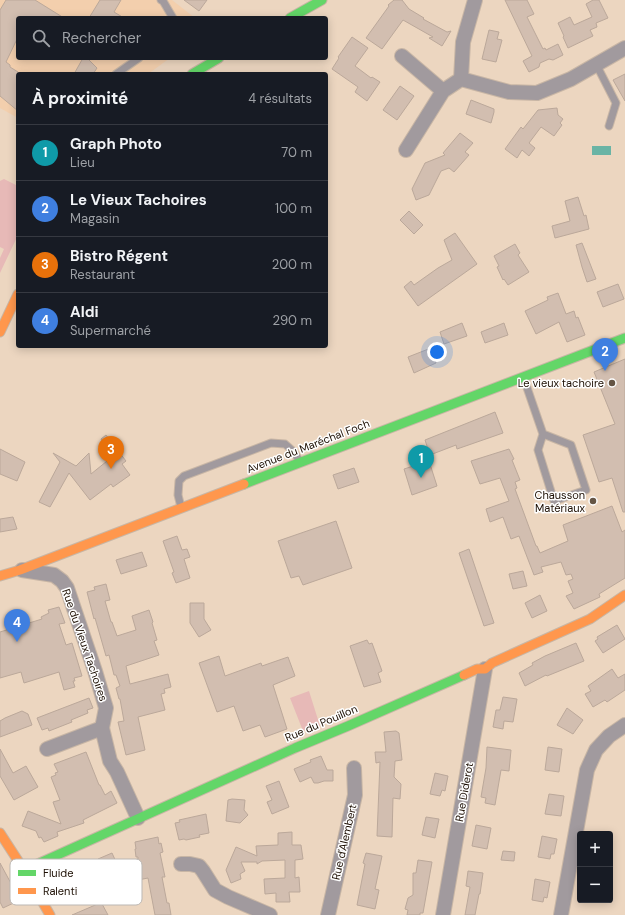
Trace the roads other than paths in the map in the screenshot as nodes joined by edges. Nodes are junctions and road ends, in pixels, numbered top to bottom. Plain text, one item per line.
1 (161, 0) edge
2 (322, 0) edge
3 (475, 0) edge
4 (171, 16) edge
5 (294, 16) edge
6 (625, 48) edge
7 (402, 56) dead end
8 (136, 60) edge
9 (216, 60) edge
10 (596, 64) junction
11 (119, 72) edge
12 (195, 72) edge
13 (461, 79) junction
14 (444, 91) junction
15 (609, 126) dead end
16 (406, 150) dead end
17 (16, 298) edge
18 (0, 332) edge
19 (625, 338) edge
20 (523, 377) junction
21 (543, 434) junction
22 (301, 462) junction
23 (181, 508) junction
24 (20, 570) junction
25 (0, 576) edge
26 (625, 595) edge
27 (485, 669) junction
28 (625, 725) edge
29 (102, 728) junction
30 (47, 749) dead end
31 (354, 768) dead end
32 (138, 818) junction
33 (0, 833) edge
34 (4, 848) edge
35 (14, 859) edge
36 (48, 859) edge
37 (181, 864) dead end
38 (44, 905) edge
39 (50, 915) edge
40 (270, 915) edge
41 (328, 915) edge
42 (443, 915) edge
43 (561, 915) edge

1 - 4 lane
2 - 5 main road
3 - 13 street
6 - 10 street
7 - 14 street
8 - 11 lane
9 - 12 main road
10 - 13 street
10 - 15 lane
13 - 14 street
14 - 16 street
17 - 18 main road
19 - 20 main road, Avenue du Maréchal Foch
20 - 21 lane
20 - 22 main road, Avenue du Maréchal Foch
21 - 21 lane
22 - 23 main road, Avenue du Maréchal Foch
22 - 23 lane
23 - 24 main road, Avenue du Maréchal Foch
24 - 25 main road, Avenue du Maréchal Foch
24 - 29 street, Rue du Vieux Tachoires
26 - 27 main road, Rue du Pouillon
27 - 32 main road, Rue du Pouillon
27 - 42 street, Rue Diderot
28 - 43 street
29 - 30 street
29 - 32 street, Rue du Vieux Tachoires
31 - 41 street, Rue d'Alembert
32 - 36 main road, Rue du Pouillon
33 - 34 main road
34 - 35 main road
37 - 40 street
38 - 39 main road

